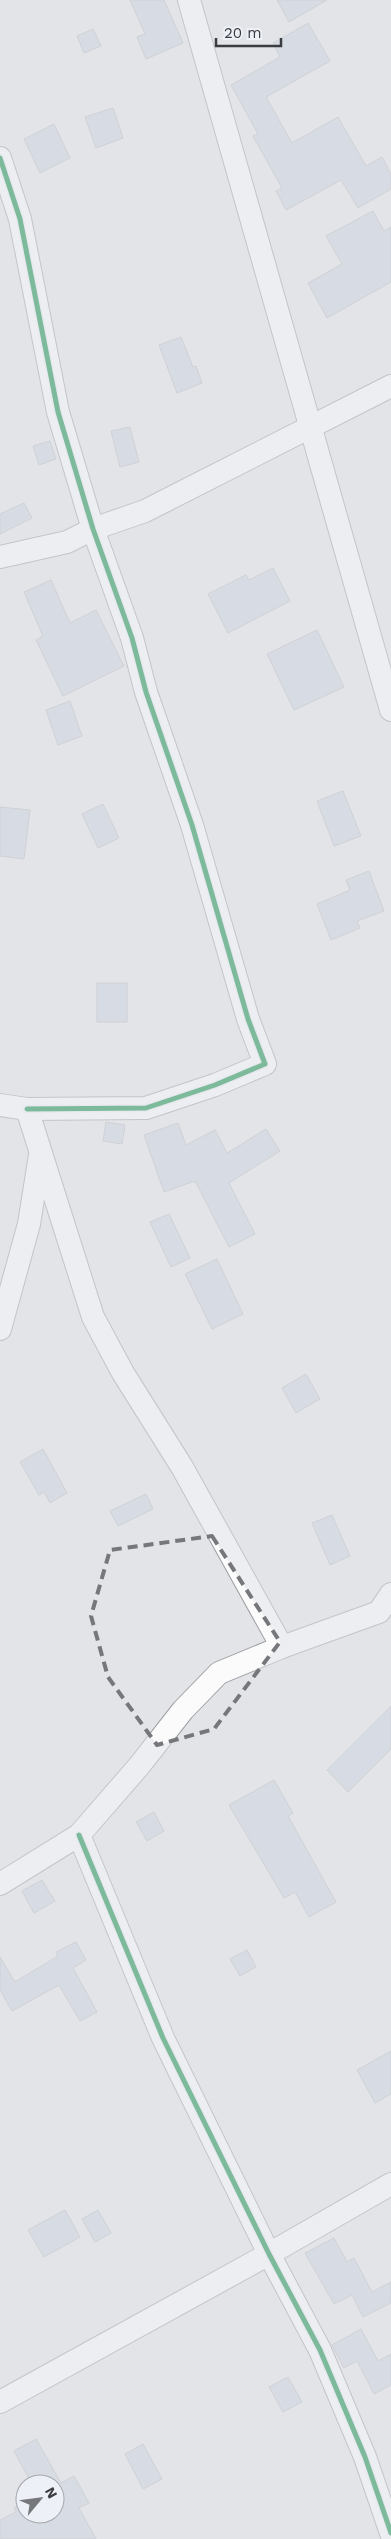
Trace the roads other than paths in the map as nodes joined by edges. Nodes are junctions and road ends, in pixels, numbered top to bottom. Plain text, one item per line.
1 (190, 0) edge
2 (1, 163) edge
3 (391, 386) edge
4 (312, 426) junction
5 (93, 529) junction
6 (0, 557) edge
7 (391, 710) edge
8 (0, 1105) edge
9 (27, 1110) junction
10 (41, 1149) junction
11 (0, 1329) edge
12 (387, 1610) edge
13 (282, 1646) junction
14 (79, 1835) junction
15 (0, 1884) edge
16 (391, 2184) edge
17 (269, 2254) junction
18 (0, 2402) edge
19 (391, 2533) edge

1 - 4 street
2 - 5 street
3 - 4 street
4 - 5 street
4 - 7 street
5 - 6 street
5 - 9 street
8 - 9 street
9 - 10 street
10 - 11 street
10 - 13 street
12 - 13 street
13 - 14 street
14 - 15 street
14 - 17 street
16 - 17 street
17 - 18 street
17 - 19 street

